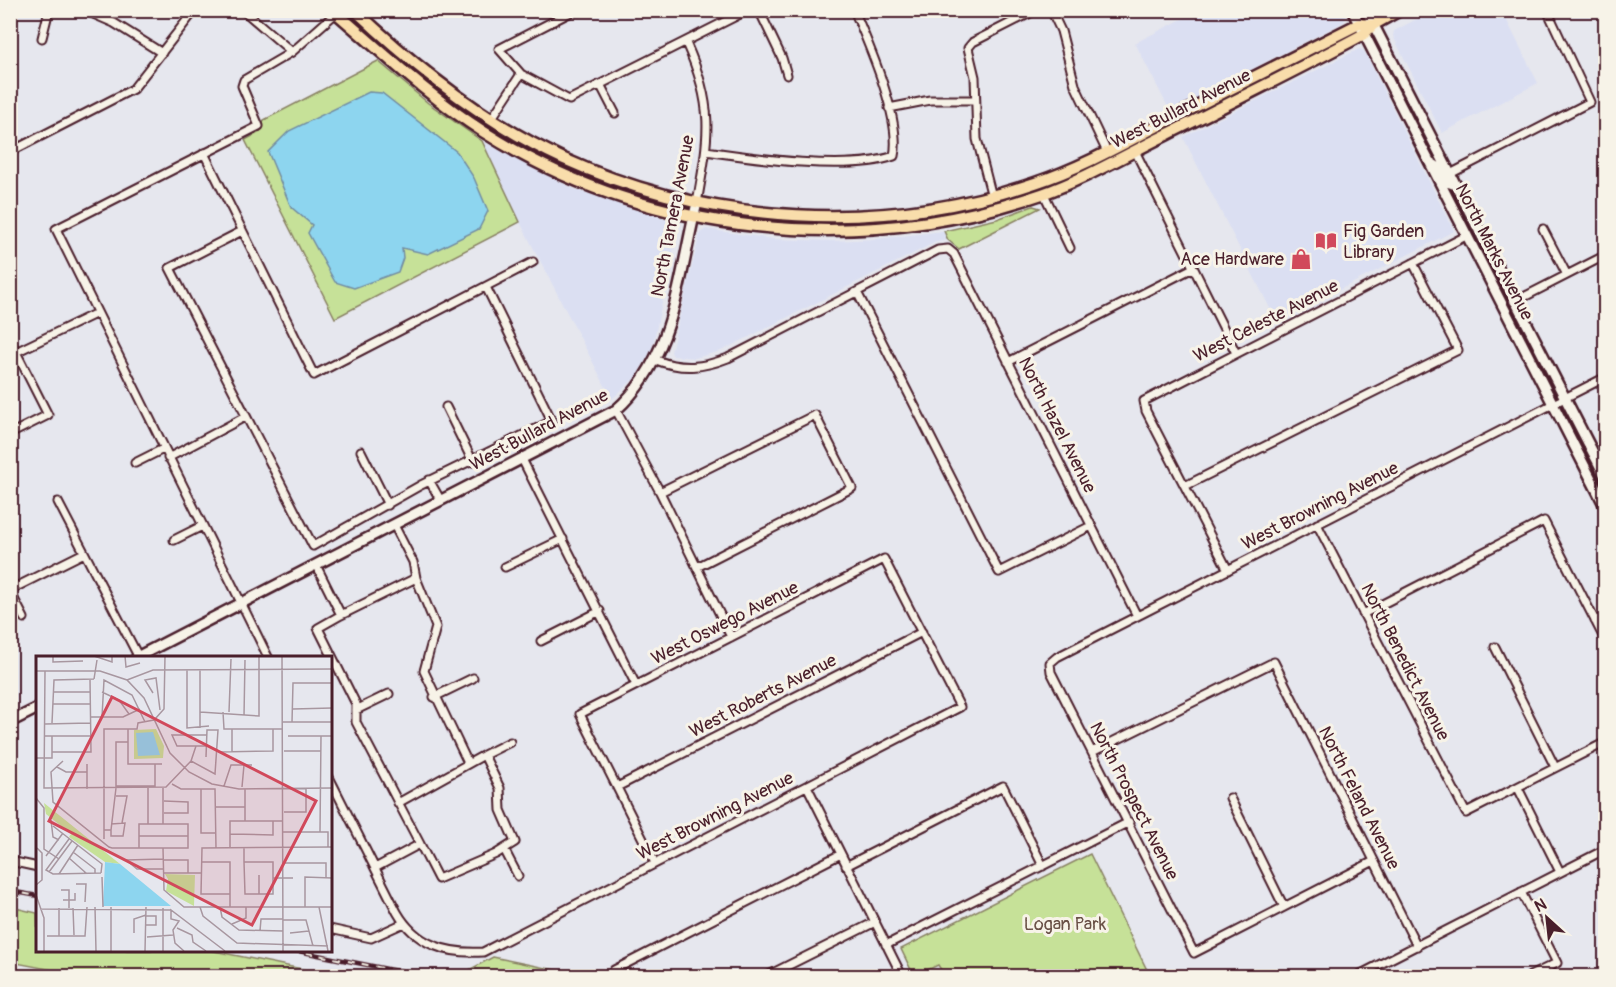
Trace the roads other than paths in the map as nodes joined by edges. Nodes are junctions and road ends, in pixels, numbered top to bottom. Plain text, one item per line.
1 (49, 10) edge
2 (84, 10) edge
3 (195, 10) edge
4 (243, 10) edge
5 (355, 10) edge
6 (575, 10) edge
7 (748, 10) edge
8 (759, 10) edge
9 (854, 10) edge
10 (1036, 10) edge
11 (1051, 10) edge
12 (1352, 10) edge
13 (1366, 10) edge
14 (1400, 10) edge
15 (1547, 10) edge
16 (334, 12) edge
17 (368, 23) junction
18 (1373, 25) junction
19 (1361, 29) junction
20 (42, 38) dead end
21 (686, 44) junction
22 (292, 52) junction
23 (162, 53) junction
24 (520, 74) junction
25 (787, 75) dead end
26 (1250, 79) junction
27 (601, 86) junction
28 (1240, 95) junction
29 (975, 100) junction
30 (889, 108) junction
31 (615, 113) dead end
32 (492, 118) junction
33 (706, 151) junction
34 (1135, 151) junction
35 (10, 152) edge
36 (1107, 152) junction
37 (204, 153) junction
38 (1429, 161) junction
39 (1066, 171) junction
40 (1450, 174) junction
41 (1455, 185) junction
42 (1044, 194) junction
43 (992, 196) junction
44 (697, 202) junction
45 (995, 208) junction
46 (693, 218) junction
47 (1543, 229) dead end
48 (242, 231) junction
49 (1466, 236) junction
50 (1070, 248) dead end
51 (1605, 255) edge
52 (533, 262) dead end
53 (1413, 262) junction
54 (1193, 268) junction
55 (1499, 272) junction
56 (1567, 275) junction
57 (486, 287) junction
58 (857, 292) junction
59 (1514, 302) junction
60 (97, 313) junction
61 (10, 340) edge
62 (18, 351) junction
63 (1236, 353) junction
64 (656, 360) junction
65 (1008, 362) junction
66 (1605, 377) edge
67 (1564, 398) junction
68 (1553, 404) junction
69 (446, 407) dead end
70 (616, 410) junction
71 (245, 417) junction
72 (10, 434) edge
73 (163, 449) junction
74 (361, 451) dead end
75 (168, 458) junction
76 (522, 459) junction
77 (473, 462) junction
78 (135, 463) dead end
79 (1605, 478) edge
80 (429, 480) junction
81 (1185, 486) junction
82 (660, 492) junction
83 (441, 501) junction
84 (58, 502) dead end
85 (388, 505) junction
86 (1605, 508) edge
87 (1317, 524) junction
88 (394, 525) junction
89 (202, 526) junction
90 (1091, 526) junction
91 (563, 539) junction
92 (174, 540) dead end
93 (84, 553) junction
94 (316, 565) junction
95 (505, 567) dead end
96 (697, 567) junction
97 (1228, 570) junction
98 (416, 578) junction
99 (10, 591) edge
100 (241, 603) junction
101 (600, 611) junction
102 (1363, 614) junction
103 (341, 615) junction
104 (1137, 616) junction
105 (1605, 616) edge
106 (24, 618) dead end
107 (1595, 621) junction
108 (922, 632) junction
109 (731, 637) junction
110 (541, 641) dead end
111 (1605, 642) edge
112 (1495, 648) dead end
113 (137, 656) edge
114 (140, 656) edge
115 (268, 656) edge
116 (1050, 663) joint
117 (473, 678) dead end
118 (636, 686) junction
119 (389, 694) dead end
120 (434, 697) junction
121 (36, 709) edge
122 (356, 710) junction
123 (10, 722) edge
124 (510, 742) dead end
125 (1605, 742) edge
126 (1092, 752) junction
127 (484, 755) junction
128 (468, 764) junction
129 (1555, 767) junction
130 (332, 783) edge
131 (807, 786) junction
132 (617, 787) junction
133 (1518, 788) junction
134 (1230, 798) dead end
135 (398, 803) junction
136 (1129, 822) junction
137 (420, 844) junction
138 (504, 849) junction
139 (1605, 849) edge
140 (841, 854) junction
141 (10, 861) edge
142 (1374, 861) junction
143 (655, 863) junction
144 (846, 866) junction
145 (1043, 866) junction
146 (36, 867) edge
147 (375, 868) junction
148 (1560, 872) junction
149 (518, 876) dead end
150 (1521, 892) junction
151 (1284, 907) junction
152 (875, 922) junction
153 (404, 923) junction
154 (332, 929) edge
155 (886, 945) junction
156 (1417, 946) junction
157 (10, 975) edge
158 (27, 976) edge
159 (610, 976) edge
160 (767, 976) edge
161 (902, 976) edge
162 (1357, 976) edge
163 (1530, 976) edge

1 - 20 street
2 - 23 street
3 - 23 street
4 - 22 street
5 - 17 main road
6 - 24 street
7 - 21 street
8 - 25 street
9 - 30 street
10 - 29 street
11 - 36 street
12 - 19 main road, North Marks Avenue
13 - 18 main road, North Marks Avenue
14 - 18 main road
15 - 40 street
16 - 17 main road
16 - 22 street
16 - 46 main road, West Bullard Avenue
17 - 32 main road, West Bullard Avenue
18 - 19 main road
18 - 40 main road, North Marks Avenue
19 - 26 main road, West Bullard Avenue
19 - 28 main road, West Bullard Avenue
19 - 38 main road, North Marks Avenue
21 - 27 street
21 - 33 street, North Tamera Avenue
22 - 37 street
23 - 35 street
24 - 27 street
24 - 32 street
26 - 28 main road
26 - 36 main road, West Bullard Avenue
27 - 31 street
28 - 34 main road, West Bullard Avenue
29 - 30 street
29 - 43 street
30 - 33 street
32 - 44 main road, West Bullard Avenue
33 - 44 street, North Tamera Avenue
34 - 42 main road, West Bullard Avenue
34 - 54 street
36 - 39 main road, West Bullard Avenue
37 - 48 street
37 - 60 street
38 - 41 main road
38 - 49 main road, North Marks Avenue
39 - 42 main road
39 - 43 main road, West Bullard Avenue
40 - 41 main road, North Marks Avenue
41 - 55 main road, North Marks Avenue
42 - 45 main road, West Bullard Avenue
42 - 50 street
43 - 44 main road, West Bullard Avenue
43 - 45 street
44 - 46 main road, North Tamera Avenue
45 - 46 main road, West Bullard Avenue
46 - 64 main road, North Tamera Avenue
47 - 56 street
48 - 57 street
48 - 71 street
49 - 53 street, West Celeste Avenue
49 - 55 main road
49 - 68 main road, North Marks Avenue
51 - 56 street
52 - 57 street
53 - 63 street, West Celeste Avenue
53 - 81 street
54 - 63 street
54 - 65 street
55 - 59 main road, North Marks Avenue
56 - 59 street
57 - 77 street, West Bullard Avenue
58 - 64 street
58 - 65 street, North Hazel Avenue
58 - 90 street
59 - 67 main road, North Marks Avenue
60 - 62 street
60 - 73 street
61 - 62 street
62 - 72 street
63 - 81 street, West Celeste Avenue
64 - 70 main road, West Bullard Avenue
65 - 90 street, North Hazel Avenue
66 - 67 street, West Browning Avenue
67 - 68 street, West Browning Avenue
67 - 79 main road, North Marks Avenue
68 - 86 main road, North Marks Avenue
68 - 87 street, West Browning Avenue
69 - 77 street
70 - 76 main road, West Bullard Avenue
70 - 82 street
71 - 75 street
71 - 85 street, West Bullard Avenue
73 - 75 street
73 - 78 street
74 - 85 street
75 - 89 street
76 - 83 main road, West Bullard Avenue
76 - 91 street
77 - 80 street, West Bullard Avenue
80 - 83 street
80 - 85 street, West Bullard Avenue
81 - 97 street
82 - 96 street
82 - 96 street
83 - 88 main road, West Bullard Avenue
84 - 93 street
87 - 97 street, West Browning Avenue
87 - 102 street, North Benedict Avenue
88 - 94 main road, West Bullard Avenue
88 - 98 street
89 - 92 street
89 - 100 street
90 - 104 street, North Hazel Avenue
91 - 95 street
91 - 101 street
93 - 99 street
93 - 113 street
94 - 100 main road, West Bullard Avenue
94 - 103 street
96 - 109 street
97 - 104 street, West Browning Avenue
98 - 103 street
98 - 120 street
99 - 106 street
100 - 114 main road, West Bullard Avenue
100 - 115 street
101 - 110 street
101 - 118 street
102 - 107 street
102 - 133 street, North Benedict Avenue
103 - 122 street
104 - 116 street, West Browning Avenue
105 - 107 street
107 - 111 street
108 - 109 street, West Oswego Avenue
108 - 131 street, West Browning Avenue
108 - 132 street, West Roberts Avenue
109 - 118 street, West Oswego Avenue
112 - 129 street
116 - 126 street, North Prospect Avenue
117 - 120 street
118 - 132 street, West Oswego Avenue
119 - 122 street
120 - 128 street
121 - 123 main road
122 - 135 street
124 - 127 street
125 - 129 street
126 - 136 street, North Prospect Avenue
126 - 142 street, North Feland Avenue
127 - 128 street
127 - 138 street
128 - 135 street
129 - 133 street
130 - 147 street
131 - 140 street
131 - 143 street, West Browning Avenue
132 - 143 street
133 - 148 street
134 - 151 street
135 - 137 street
136 - 145 street
136 - 151 street, North Prospect Avenue
137 - 138 street
137 - 147 street
138 - 149 street
139 - 148 street
140 - 144 street
140 - 159 street
141 - 146 street
142 - 151 street
142 - 156 street, North Feland Avenue
143 - 153 street, West Browning Avenue
144 - 145 street
144 - 152 street
145 - 155 street
147 - 153 street
148 - 150 street
150 - 156 street
150 - 163 street
152 - 155 street
152 - 160 street
153 - 154 street
155 - 161 street
156 - 162 street
157 - 158 street

